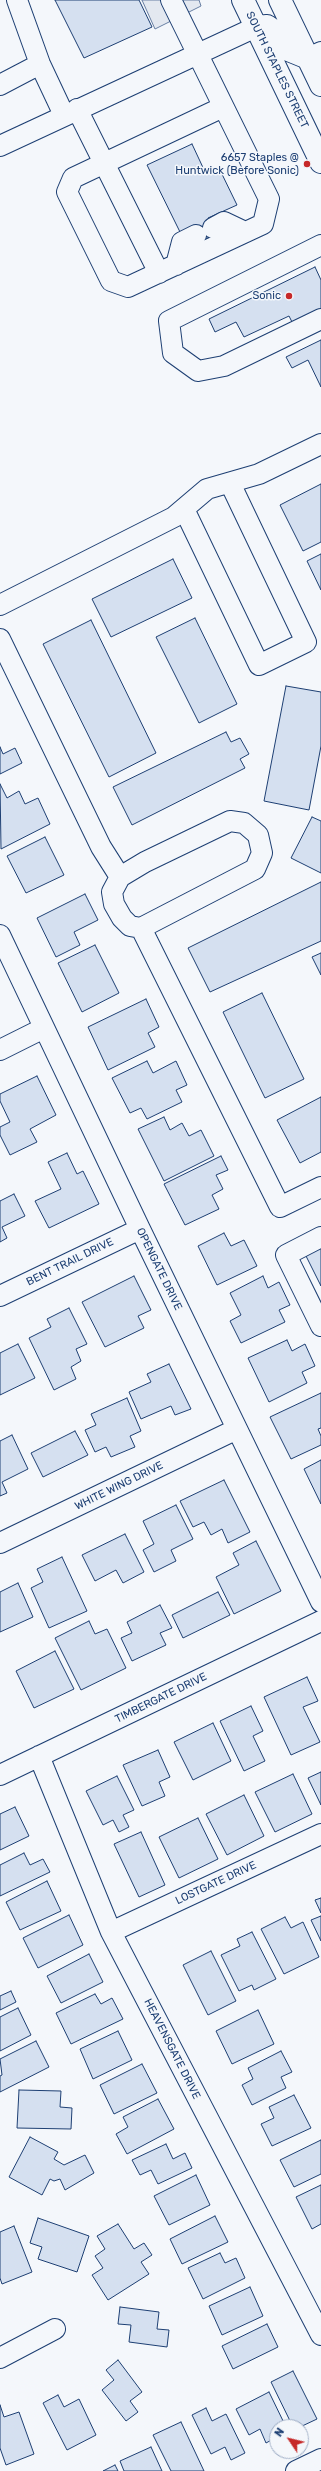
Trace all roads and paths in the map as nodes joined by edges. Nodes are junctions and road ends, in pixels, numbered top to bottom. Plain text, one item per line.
1 (17, 0) edge
2 (171, 0) edge
3 (243, 0) edge
4 (280, 0) edge
5 (256, 27) junction
6 (196, 53) junction
7 (314, 55) edge
8 (40, 64) junction
9 (0, 84) edge
10 (321, 85) edge
11 (223, 107) junction
12 (71, 112) junction
13 (0, 146) edge
14 (321, 162) edge
15 (106, 163) junction
16 (245, 232) junction
17 (321, 245) edge
18 (168, 269) junction
19 (321, 319) edge
20 (321, 444) edge
21 (230, 483) junction
22 (184, 509) junction
23 (0, 605) edge
24 (0, 639) edge
25 (120, 877) junction
26 (141, 928) junction
27 (0, 935) edge
28 (44, 1028) junction
29 (0, 1050) edge
30 (321, 1187) edge
31 (140, 1229) junction
32 (321, 1237) edge
33 (0, 1296) edge
34 (321, 1326) edge
35 (237, 1429) junction
36 (0, 1543) edge
37 (321, 1602) edge
38 (321, 1620) edge
39 (40, 1756) junction
40 (0, 1775) edge
41 (321, 1834) edge
42 (111, 1932) junction
43 (55, 2329) dead end
44 (321, 2335) edge
45 (0, 2358) edge
46 (321, 2460) edge
47 (296, 2471) edge

1 - 8 street
2 - 6 street
3 - 5 main road, SOUTH STAPLES STREET
4 - 7 main road
5 - 6 street
5 - 7 main road
5 - 14 main road, SOUTH STAPLES STREET
6 - 11 street
6 - 12 street
7 - 10 main road
8 - 9 street
8 - 12 street
11 - 15 street
11 - 16 street
12 - 13 street
12 - 15 street
15 - 18 street
15 - 18 street
16 - 18 street
16 - 18 street
17 - 19 street
20 - 21 street
21 - 22 street
21 - 22 street
22 - 23 street
24 - 25 street
25 - 26 street
25 - 26 street
26 - 30 street
27 - 28 street, OPENGATE DRIVE
28 - 29 street
28 - 31 street, OPENGATE DRIVE
31 - 33 street, BENT TRAIL DRIVE
31 - 35 street, OPENGATE DRIVE
32 - 34 street
35 - 36 street, WHITE WING DRIVE
35 - 37 street, OPENGATE DRIVE
38 - 39 street, TIMBERGATE DRIVE
39 - 40 street, TIMBERGATE DRIVE
39 - 42 street, HEAVENSGATE DRIVE
41 - 42 street, LOSTGATE DRIVE
42 - 44 street, HEAVENSGATE DRIVE
43 - 45 street
46 - 47 street

